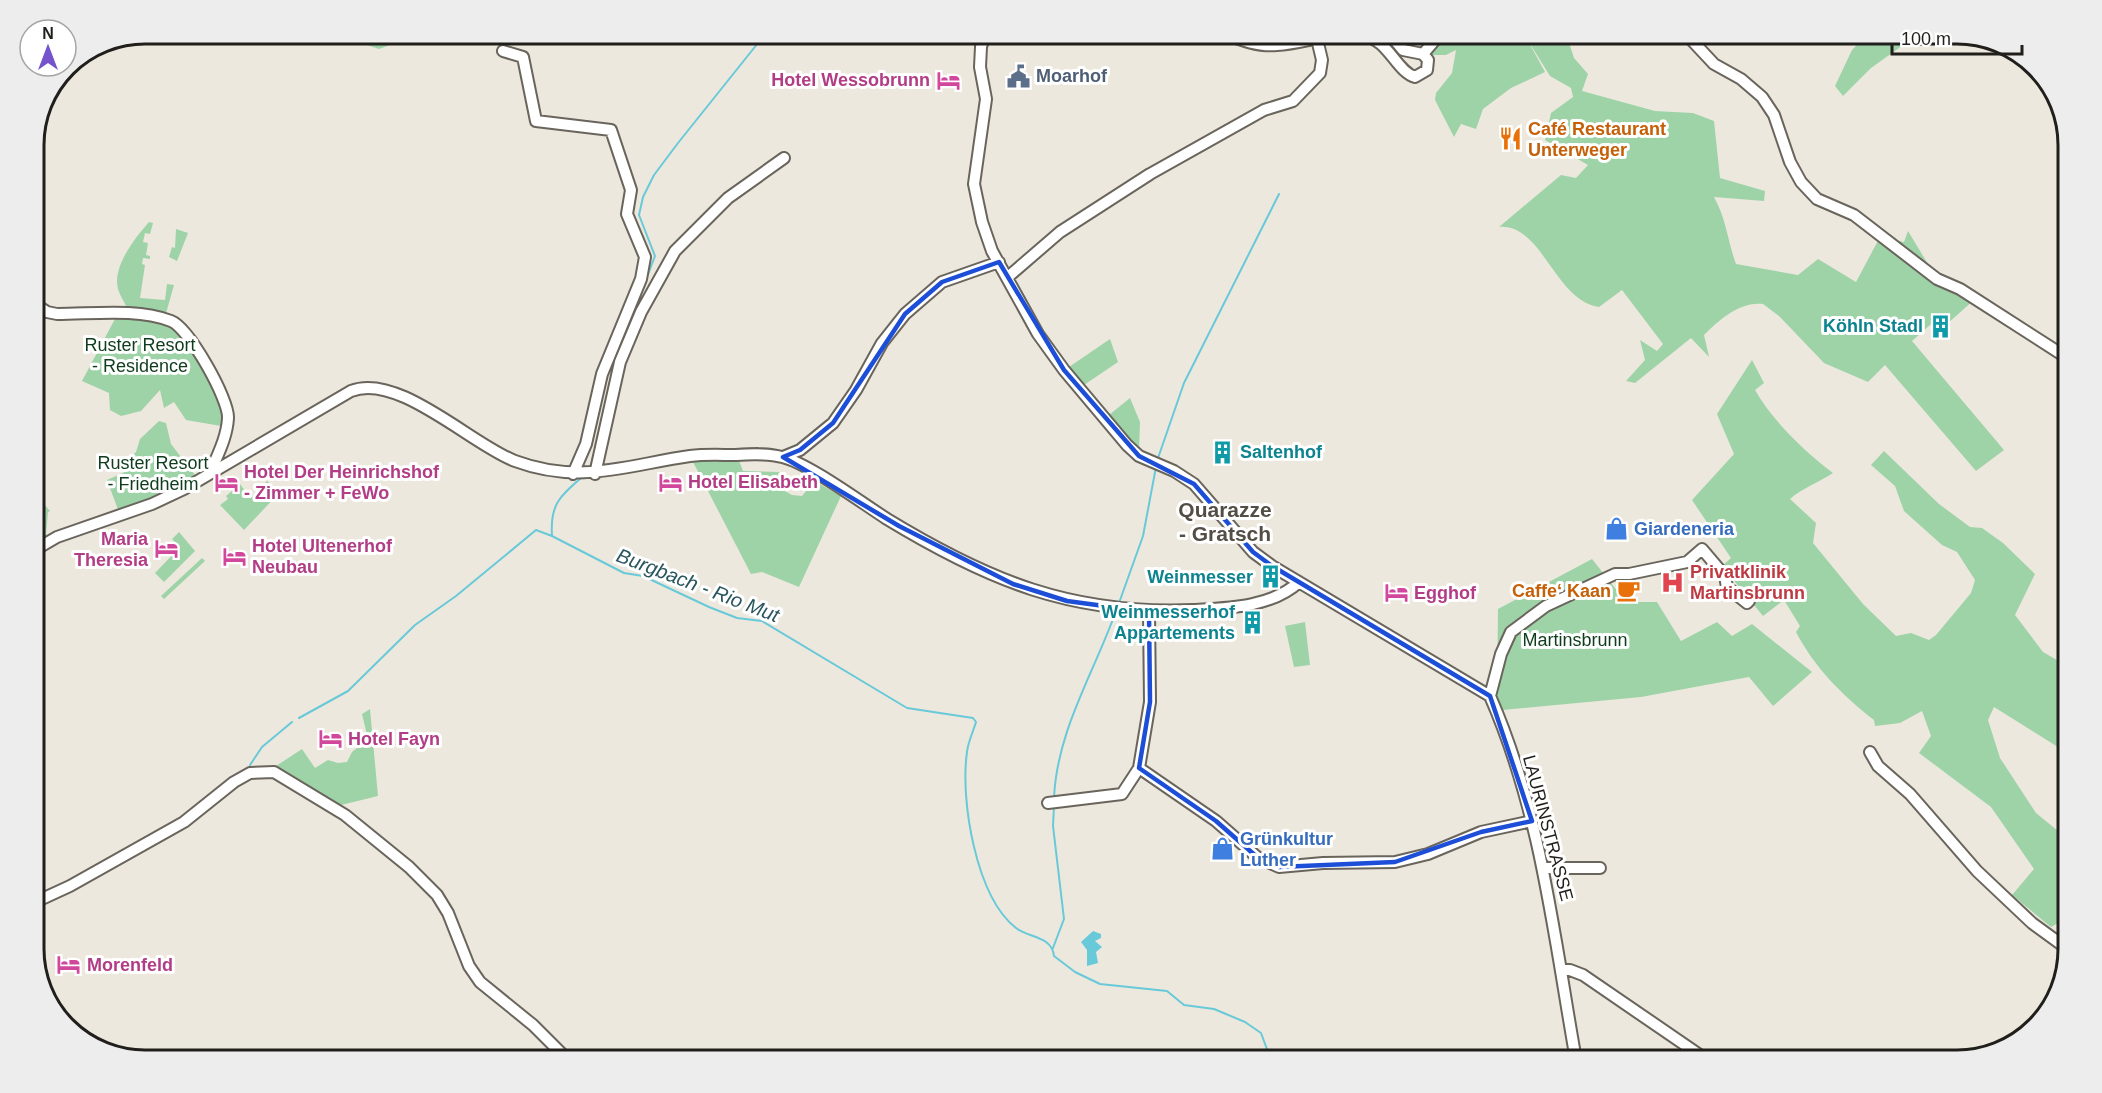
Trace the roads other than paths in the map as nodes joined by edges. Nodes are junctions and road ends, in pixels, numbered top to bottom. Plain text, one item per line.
1 (982, 44) edge
2 (1257, 44) edge
3 (1284, 44) edge
4 (1318, 44) edge
5 (1379, 44) edge
6 (1398, 44) edge
7 (1432, 44) edge
8 (1695, 44) edge
9 (503, 51) dead end
10 (1423, 54) junction
11 (784, 158) dead end
12 (999, 262) junction
13 (1009, 276) junction
14 (44, 310) edge
15 (2058, 352) edge
16 (783, 457) junction
17 (211, 471) junction
18 (573, 474) junction
19 (595, 474) junction
20 (44, 545) edge
21 (1299, 582) junction
22 (1749, 602) dead end
23 (1149, 612) junction
24 (1490, 696) junction
25 (1870, 752) dead end
26 (1139, 768) junction
27 (1053, 802) dead end
28 (1532, 821) junction
29 (1544, 868) junction
30 (1599, 868) dead end
31 (44, 898) edge
32 (2058, 942) edge
33 (1562, 970) junction
34 (557, 1049) edge
35 (1574, 1049) edge
36 (1691, 1049) edge

1 - 12 street
2 - 3 street
4 - 13 street
5 - 10 street
6 - 10 street
7 - 10 street
8 - 15 street
9 - 18 street
11 - 19 street
12 - 13 street
12 - 16 street
13 - 21 street
14 - 17 street
16 - 19 street
16 - 23 street
17 - 18 street
17 - 20 street
18 - 19 street
21 - 23 street
21 - 24 street
22 - 24 street
23 - 26 street
24 - 28 street, LAURINSTRASSE
25 - 32 street
26 - 27 street
26 - 28 street
28 - 29 street, LAURINSTRASSE
29 - 30 street
29 - 33 street, LAURINSTRASSE
31 - 34 street
33 - 35 street, LAURINSTRASSE
33 - 36 street

